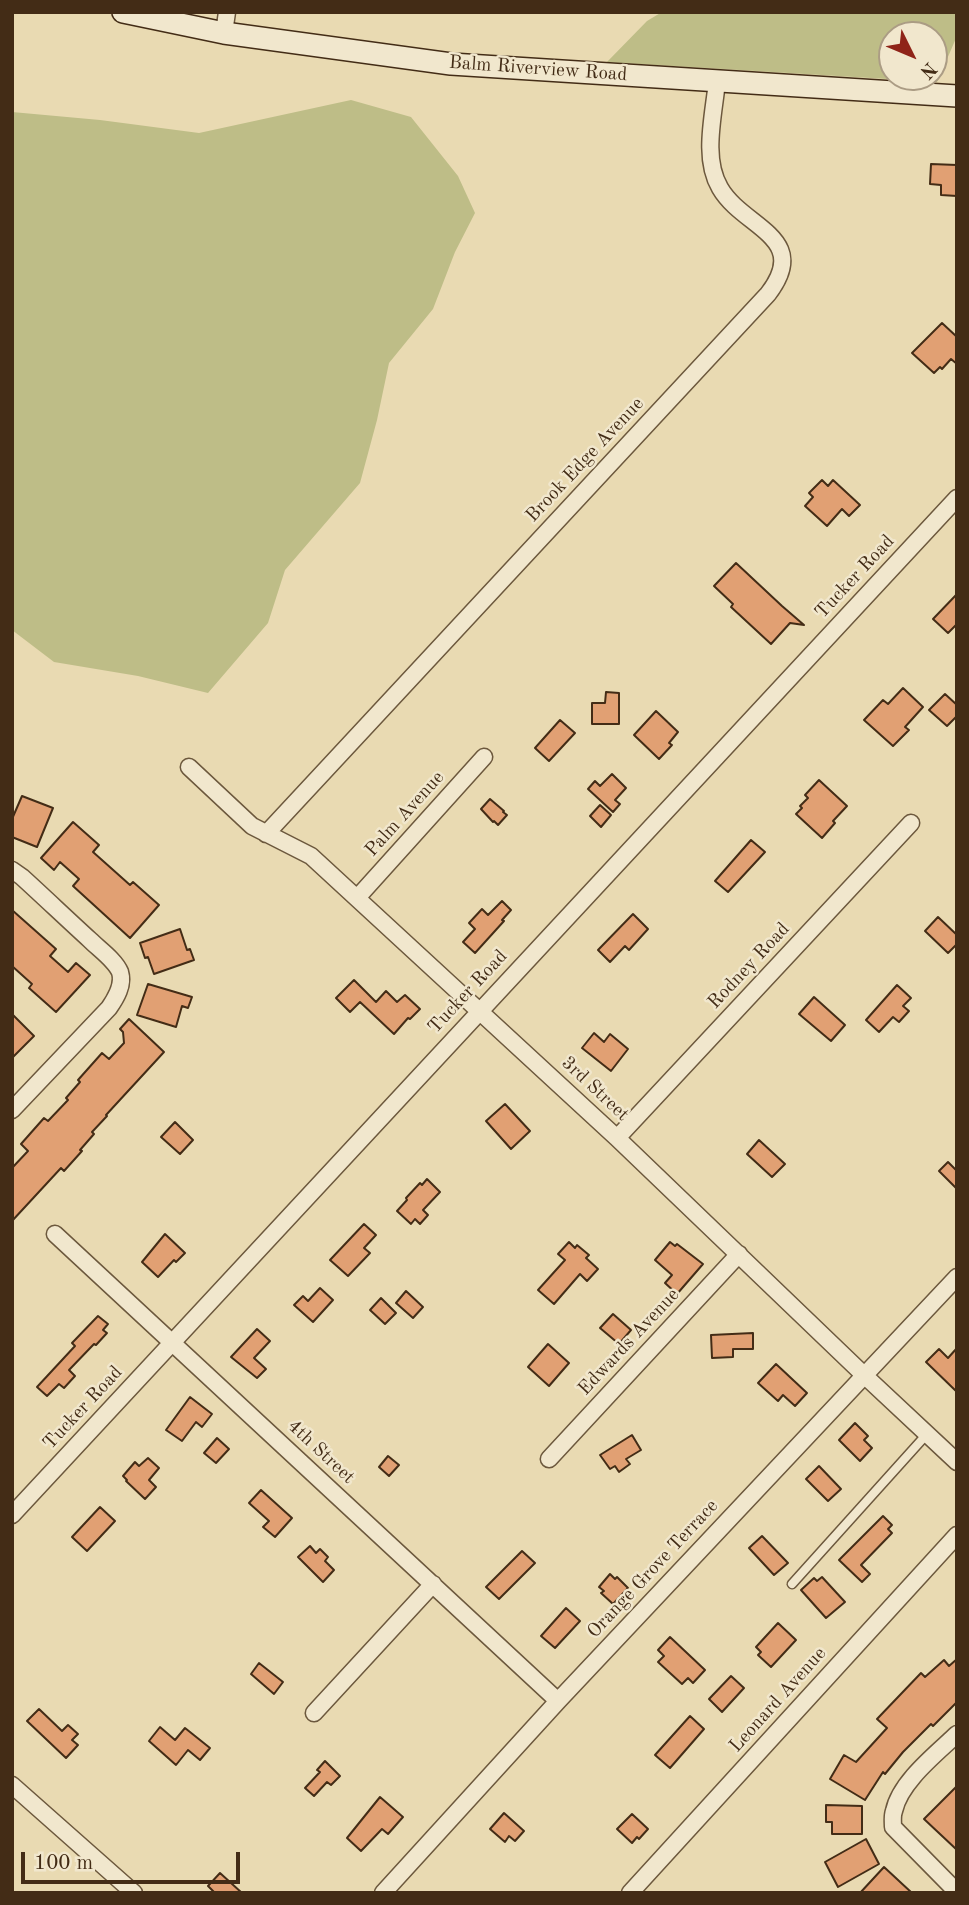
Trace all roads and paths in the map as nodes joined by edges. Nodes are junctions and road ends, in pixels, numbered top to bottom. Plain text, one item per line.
1 (123, 12) edge
2 (225, 22) edge
3 (717, 81) junction
4 (957, 96) edge
5 (957, 498) edge
6 (484, 757) dead end
7 (189, 767) dead end
8 (911, 823) dead end
9 (266, 834) junction
10 (12, 870) edge
11 (357, 898) junction
12 (479, 1011) junction
13 (12, 1110) edge
14 (617, 1138) junction
15 (55, 1234) dead end
16 (739, 1254) junction
17 (957, 1277) edge
18 (171, 1343) junction
19 (865, 1376) junction
20 (927, 1434) junction
21 (549, 1459) dead end
22 (957, 1462) edge
23 (12, 1515) edge
24 (957, 1535) edge
25 (433, 1584) junction
26 (792, 1584) dead end
27 (558, 1701) junction
28 (314, 1713) dead end
29 (957, 1734) edge
30 (12, 1785) edge
31 (957, 1892) edge
32 (134, 1893) edge
33 (383, 1893) edge
34 (630, 1893) edge

1 - 2 main road, Balm Riverview Road
2 - 3 main road, Balm Riverview Road
3 - 4 main road, Balm Riverview Road
3 - 9 street, Brook Edge Avenue
5 - 12 street, Tucker Road
6 - 11 street, Palm Avenue
7 - 9 street, 3rd Street
8 - 14 street, Rodney Road
9 - 11 street, 3rd Street
10 - 13 street
11 - 12 street, 3rd Street
12 - 14 street, 3rd Street
12 - 18 street, Tucker Road
14 - 16 street, 3rd Street
15 - 18 street, 4th Street
16 - 19 street, 3rd Street
16 - 21 street, Edwards Avenue
17 - 19 street, Orange Grove Terrace
18 - 23 street, Tucker Road
18 - 25 street, 4th Street
19 - 20 street, 3rd Street
19 - 27 street, Orange Grove Terrace
20 - 22 street, 3rd Street
20 - 26 lane
24 - 34 street, Leonard Avenue
25 - 27 street, 4th Street
25 - 28 street
27 - 33 street, Orange Grove Terrace
29 - 31 street
30 - 32 street

